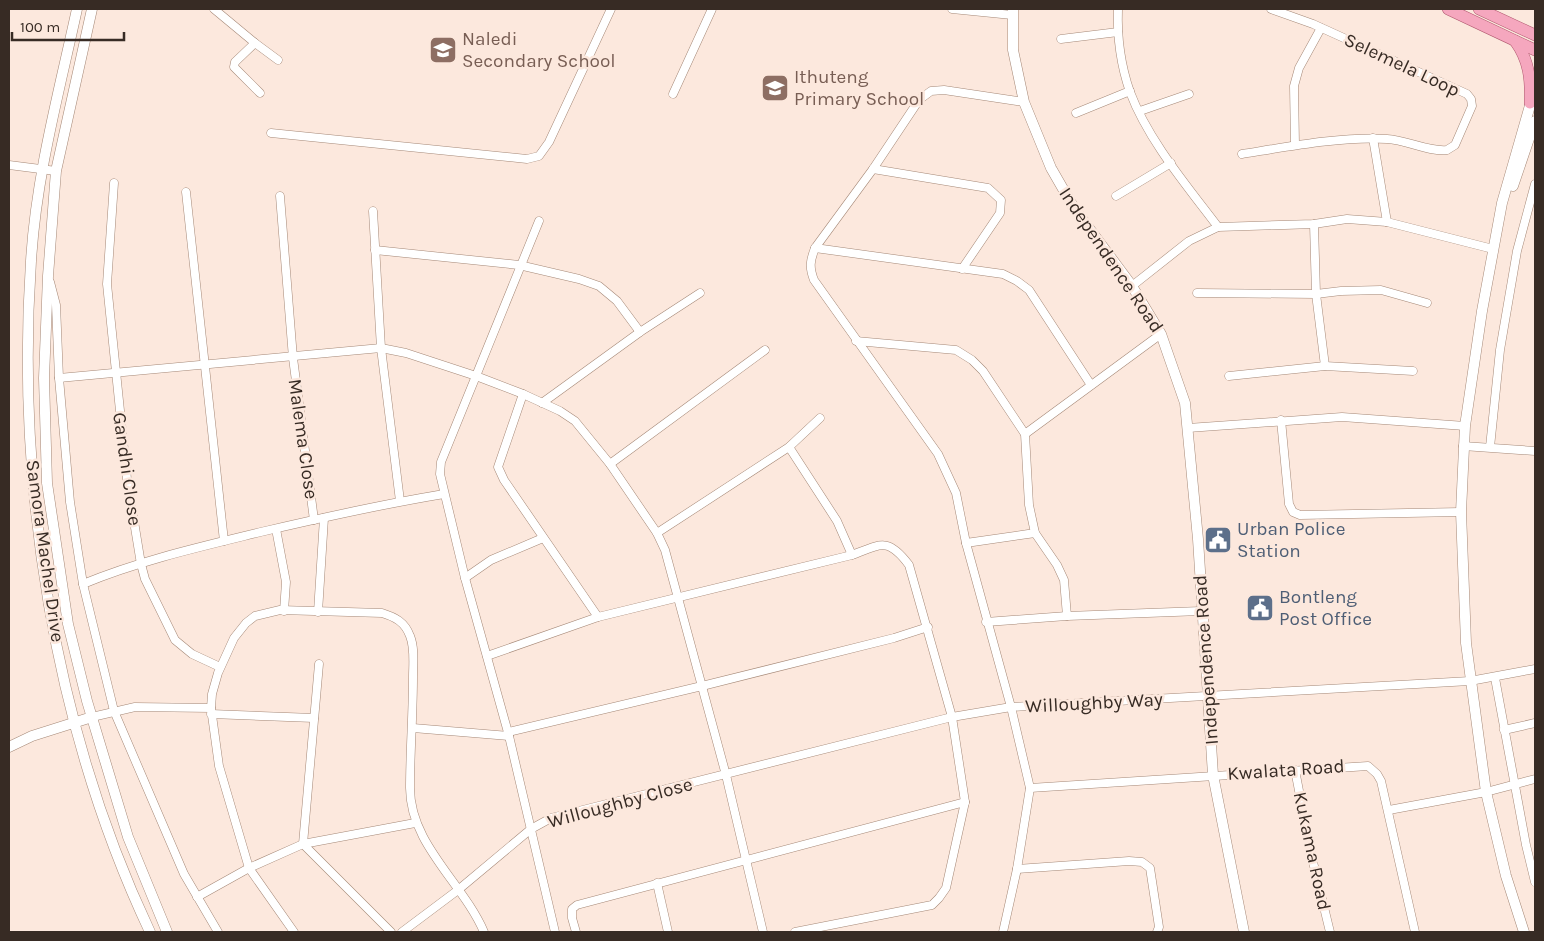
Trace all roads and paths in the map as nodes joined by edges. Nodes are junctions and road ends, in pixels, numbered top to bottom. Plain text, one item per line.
1 (77, 9) edge
2 (92, 9) edge
3 (214, 9) edge
4 (611, 9) edge
5 (712, 9) edge
6 (952, 9) edge
7 (1118, 9) edge
8 (1271, 9) edge
9 (1448, 9) edge
10 (1479, 9) edge
11 (1012, 12) edge
12 (1535, 25) edge
13 (1516, 26) junction
14 (1321, 28) junction
15 (1118, 32) junction
16 (1535, 35) edge
17 (1061, 39) dead end
18 (1515, 40) junction
19 (254, 43) junction
20 (1535, 50) edge
21 (278, 60) dead end
22 (1535, 88) edge
23 (1130, 91) junction
24 (260, 93) dead end
25 (673, 94) dead end
26 (1189, 94) dead end
27 (1024, 102) junction
28 (1530, 103) junction
29 (1140, 111) junction
30 (1076, 113) dead end
31 (1535, 121) edge
32 (272, 133) dead end
33 (1373, 138) junction
34 (1296, 145) junction
35 (1242, 154) dead end
36 (1171, 163) junction
37 (9, 165) edge
38 (42, 169) junction
39 (873, 169) junction
40 (56, 171) junction
41 (114, 183) dead end
42 (1535, 184) edge
43 (186, 192) dead end
44 (280, 196) dead end
45 (1116, 196) dead end
46 (373, 211) dead end
47 (1502, 212) junction
48 (539, 221) dead end
49 (1387, 222) junction
50 (1314, 224) junction
51 (1218, 227) junction
52 (815, 248) junction
53 (1493, 249) junction
54 (375, 250) junction
55 (520, 265) junction
56 (962, 269) junction
57 (48, 276) junction
58 (1132, 286) junction
59 (700, 293) dead end
60 (1197, 293) dead end
61 (1316, 294) junction
62 (1427, 303) dead end
63 (640, 332) junction
64 (1161, 334) junction
65 (856, 342) junction
66 (381, 348) junction
67 (765, 350) dead end
68 (293, 358) junction
69 (204, 364) junction
70 (1325, 366) junction
71 (1413, 371) dead end
72 (115, 374) junction
73 (476, 376) junction
74 (1229, 376) dead end
75 (59, 378) junction
76 (1091, 385) junction
77 (523, 394) junction
78 (542, 403) junction
79 (820, 418) dead end
80 (1281, 420) junction
81 (1465, 426) junction
82 (1188, 428) junction
83 (1025, 434) junction
84 (1463, 446) junction
85 (788, 447) junction
86 (1490, 447) junction
87 (1535, 451) edge
88 (610, 464) junction
89 (444, 494) junction
90 (400, 501) junction
91 (1461, 512) junction
92 (324, 518) junction
93 (314, 520) junction
94 (276, 529) junction
95 (657, 533) junction
96 (1035, 533) junction
97 (542, 538) junction
98 (224, 541) junction
99 (966, 544) junction
100 (852, 555) junction
101 (141, 564) junction
102 (465, 578) junction
103 (83, 584) junction
104 (678, 598) junction
105 (284, 611) junction
106 (1201, 611) junction
107 (318, 612) junction
108 (1067, 616) junction
109 (598, 617) junction
110 (986, 622) junction
111 (928, 627) junction
112 (488, 656) junction
113 (319, 664) dead end
114 (220, 667) junction
115 (1535, 669) edge
116 (1495, 678) junction
117 (1470, 681) junction
118 (702, 686) junction
119 (1209, 697) junction
120 (1011, 707) junction
121 (114, 711) junction
122 (211, 711) junction
123 (92, 716) junction
124 (952, 717) junction
125 (314, 718) junction
126 (76, 722) junction
127 (1535, 723) edge
128 (413, 728) junction
129 (1504, 730) junction
130 (508, 734) junction
131 (9, 747) edge
132 (1295, 770) junction
133 (1213, 774) junction
134 (726, 775) junction
135 (1535, 779) edge
136 (1515, 784) junction
137 (1030, 788) junction
138 (1486, 792) junction
139 (965, 802) junction
140 (1389, 810) junction
141 (415, 824) junction
142 (531, 829) junction
143 (302, 844) junction
144 (745, 862) junction
145 (248, 868) junction
146 (1017, 869) junction
147 (1535, 882) edge
148 (657, 884) junction
149 (458, 890) junction
150 (196, 898) junction
151 (823, 929) edge
152 (150, 932) edge
153 (168, 932) edge
154 (218, 932) edge
155 (294, 932) edge
156 (391, 932) edge
157 (402, 932) edge
158 (484, 932) edge
159 (555, 932) edge
160 (576, 932) edge
161 (668, 932) edge
162 (763, 932) edge
163 (795, 932) edge
164 (1003, 932) edge
165 (1157, 932) edge
166 (1244, 932) edge
167 (1330, 932) edge
168 (1415, 932) edge
169 (1524, 932) edge

1 - 38 street, Samora Machel Drive
2 - 40 street, Samora Machel Drive
3 - 19 street
4 - 32 street
5 - 25 street
6 - 11 street
7 - 15 street
8 - 14 street
9 - 18 main road
10 - 13 main road
11 - 27 street, Independence Road
12 - 13 main road
13 - 16 main road
14 - 33 street, Selemela Loop
14 - 34 street, Selemela Loop
15 - 17 street
15 - 23 street
18 - 20 main road
18 - 28 main road
19 - 21 street
19 - 24 street
22 - 28 street
23 - 29 street
23 - 30 street
26 - 29 street
27 - 39 street
27 - 58 street, Independence Road
28 - 47 street
29 - 36 street
31 - 47 street
33 - 34 street
33 - 49 street
34 - 35 street
36 - 45 street
36 - 51 street
37 - 38 street
38 - 40 street
38 - 126 street, Samora Machel Drive
39 - 52 street
39 - 56 street
40 - 57 street, Samora Machel Drive
41 - 72 street, Gandhi Close
42 - 86 street
43 - 69 street
44 - 68 street, Malema Close
46 - 54 street
47 - 53 street
48 - 55 street
49 - 50 street
49 - 53 street
50 - 51 street
50 - 61 street
51 - 58 street
52 - 56 street
52 - 65 street
53 - 81 street
54 - 55 street
54 - 66 street
55 - 63 street
55 - 73 street
56 - 76 street
57 - 75 street
57 - 123 street, Samora Machel Drive
58 - 64 street, Independence Road
59 - 63 street
60 - 61 street
61 - 62 street
61 - 70 street
63 - 78 street
64 - 76 street
64 - 82 street, Independence Road
65 - 83 street
65 - 99 street
66 - 68 street
66 - 73 street
66 - 90 street
67 - 88 street
68 - 69 street
68 - 93 street, Malema Close
69 - 72 street
69 - 98 street
70 - 71 street
70 - 74 street
72 - 75 street
72 - 101 street, Gandhi Close
73 - 77 street
73 - 89 street
75 - 103 street
76 - 83 street
77 - 78 street
77 - 97 street
78 - 88 street
79 - 85 street
80 - 81 street
80 - 82 street
80 - 91 street
81 - 84 street
82 - 106 street, Independence Road
83 - 96 street
84 - 86 street
84 - 91 street
85 - 95 street
85 - 100 street
86 - 87 street
88 - 95 street
89 - 90 street
89 - 102 street
90 - 92 street
91 - 117 street
92 - 93 street
92 - 107 street
93 - 94 street
94 - 98 street
94 - 105 street
95 - 104 street
96 - 99 street
96 - 108 street
97 - 102 street
97 - 109 street
98 - 101 street
99 - 110 street
100 - 104 street
100 - 111 street
101 - 103 street
101 - 114 street, Gandhi Close
102 - 112 street
103 - 121 street
104 - 109 street
104 - 118 street
105 - 107 street
105 - 114 street
106 - 108 street
106 - 119 street, Independence Road
107 - 128 street
108 - 110 street
109 - 112 street
110 - 120 street
111 - 118 street
111 - 124 street
112 - 130 street
113 - 125 street
114 - 122 street
115 - 116 street, Willoughby Way
116 - 117 street, Willoughby Way
116 - 129 street
117 - 119 street, Willoughby Way
117 - 138 street
118 - 130 street
118 - 134 street
119 - 120 street, Willoughby Way
119 - 133 street, Independence Road
120 - 124 street, Willoughby Way
120 - 137 street
121 - 122 street
121 - 123 street
121 - 150 street
122 - 125 street
122 - 145 street
123 - 126 street
123 - 153 street, Samora Machel Drive
124 - 134 street, Willoughby Way
124 - 139 street
125 - 143 street
126 - 131 street
126 - 152 street, Samora Machel Drive
127 - 129 street
128 - 130 street
128 - 141 street
129 - 136 street
130 - 142 street
132 - 133 street, Kwalata Road
132 - 140 street, Kwalata Road
132 - 167 street, Kukama Road
133 - 137 street, Kwalata Road
133 - 166 street, Independence Road
134 - 142 street, Willoughby Close
134 - 144 street
135 - 136 street
136 - 138 street
136 - 147 street
137 - 146 street
138 - 140 street
138 - 169 street
139 - 144 street
139 - 151 street
140 - 168 street, Kwalata Road
141 - 143 street
141 - 149 street
142 - 149 street, Willoughby Close
142 - 159 street
143 - 145 street
143 - 156 street
144 - 148 street
144 - 162 street
145 - 150 street
145 - 155 street
146 - 164 street
146 - 165 street
148 - 160 street
148 - 161 street
149 - 157 street, Willoughby Close
149 - 158 street
150 - 154 street
151 - 163 street

